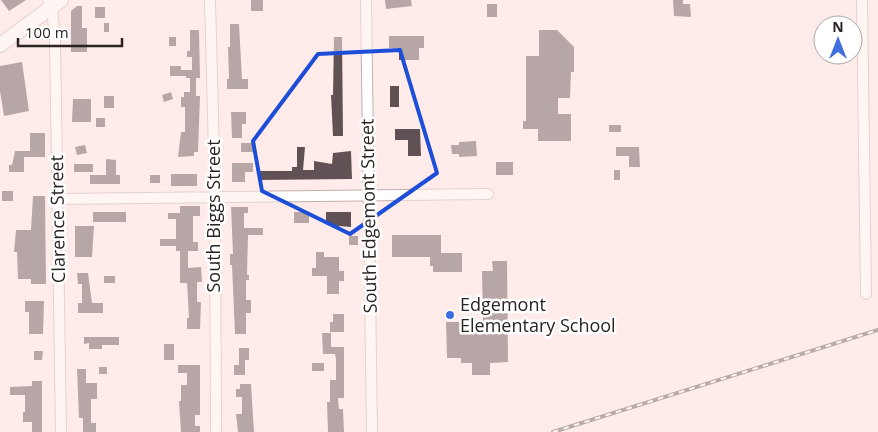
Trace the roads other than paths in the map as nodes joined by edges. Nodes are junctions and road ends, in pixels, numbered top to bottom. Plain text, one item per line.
1 (210, 0) edge
2 (366, 0) edge
3 (862, 0) edge
4 (54, 2) edge
5 (0, 45) edge
6 (488, 194) dead end
7 (368, 195) junction
8 (214, 198) junction
9 (58, 199) junction
10 (866, 294) dead end
11 (62, 432) edge
12 (216, 432) edge
13 (372, 432) edge

1 - 8 street, South Biggs Street
2 - 7 street, South Edgemont Street
3 - 10 street
4 - 5 main road
4 - 9 street, Clarence Street
6 - 7 street
7 - 8 street
7 - 13 street, South Edgemont Street
8 - 9 street
8 - 12 street, South Biggs Street
9 - 11 street, Clarence Street

